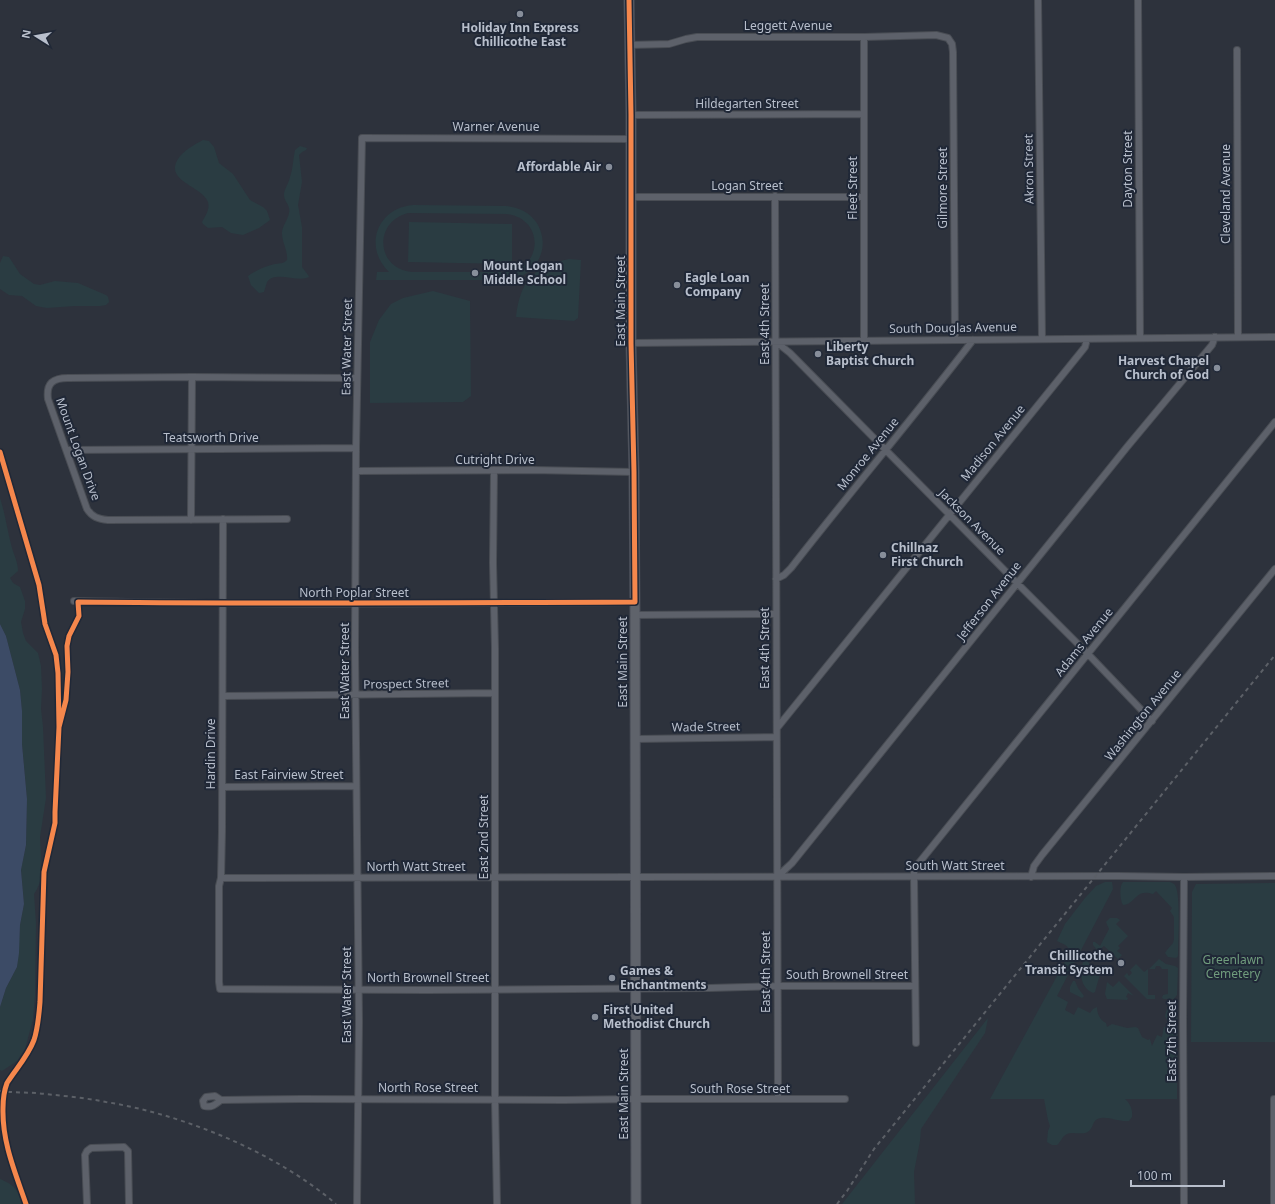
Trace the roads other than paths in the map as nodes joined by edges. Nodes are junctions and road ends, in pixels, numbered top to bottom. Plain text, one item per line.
1 (629, 0) edge
2 (1038, 0) edge
3 (1138, 0) edge
4 (864, 37) junction
5 (948, 38) joint
6 (629, 45) junction
7 (1237, 50) dead end
8 (864, 114) junction
9 (631, 116) junction
10 (362, 138) joint
11 (631, 139) junction
12 (775, 196) junction
13 (631, 197) junction
14 (864, 197) junction
15 (1215, 337) junction
16 (1238, 337) junction
17 (1275, 337) edge
18 (1042, 338) junction
19 (1140, 338) junction
20 (955, 339) junction
21 (1087, 339) junction
22 (864, 340) junction
23 (973, 340) junction
24 (775, 341) junction
25 (631, 343) junction
26 (192, 377) junction
27 (357, 378) junction
28 (1275, 422) edge
29 (356, 448) junction
30 (191, 449) junction
31 (67, 450) junction
32 (886, 450) junction
33 (494, 470) junction
34 (356, 471) junction
35 (634, 472) junction
36 (949, 514) junction
37 (222, 519) junction
38 (286, 519) dead end
39 (191, 520) junction
40 (1275, 569) edge
41 (776, 579) junction
42 (1017, 583) junction
43 (74, 602) dead end
44 (635, 602) junction
45 (222, 603) junction
46 (356, 603) junction
47 (494, 603) junction
48 (776, 614) junction
49 (635, 615) junction
50 (1088, 654) junction
51 (494, 693) junction
52 (356, 695) junction
53 (222, 696) junction
54 (1152, 721) junction
55 (776, 728) junction
56 (776, 737) junction
57 (635, 739) junction
58 (356, 786) junction
59 (222, 787) junction
60 (778, 876) junction
61 (1275, 876) edge
62 (636, 877) junction
63 (914, 877) junction
64 (1032, 877) junction
65 (1184, 877) junction
66 (221, 878) junction
67 (357, 878) junction
68 (495, 878) junction
69 (777, 986) junction
70 (914, 986) junction
71 (636, 988) junction
72 (220, 989) joint
73 (358, 989) junction
74 (495, 990) junction
75 (916, 1043) dead end
76 (358, 1099) junction
77 (636, 1099) junction
78 (778, 1099) junction
79 (1274, 1099) dead end
80 (221, 1100) dead end
81 (495, 1100) junction
82 (845, 1100) dead end
83 (87, 1204) edge
84 (128, 1204) edge
85 (357, 1204) edge
86 (497, 1204) edge
87 (636, 1204) edge
88 (1184, 1204) edge
89 (1274, 1204) edge

1 - 6 main road, East Main Street
2 - 18 street, Akron Street
3 - 19 street, Dayton Street
4 - 5 street, Leggett Avenue
4 - 6 street, Leggett Avenue
4 - 8 street, Fleet Street
5 - 20 street, Gilmore Street
6 - 9 main road, East Main Street
7 - 16 street, Cleveland Avenue
8 - 9 street, Hildegarten Street
8 - 14 street, Fleet Street
9 - 11 main road, East Main Street
10 - 11 street, Warner Avenue
10 - 27 street, East Water Street
11 - 13 main road, East Main Street
12 - 13 street, Logan Street
12 - 14 street, Logan Street
12 - 24 street, East 4th Street
13 - 25 main road, East Main Street
14 - 22 street, Fleet Street
15 - 16 street, South Douglas Avenue
15 - 19 street, South Douglas Avenue
15 - 42 street, Jefferson Avenue
16 - 17 street, South Douglas Avenue
18 - 21 street, South Douglas Avenue
18 - 23 street, South Douglas Avenue
19 - 21 street, South Douglas Avenue
20 - 22 street, South Douglas Avenue
20 - 23 street, South Douglas Avenue
21 - 36 street, Madison Avenue
22 - 24 street, South Douglas Avenue
23 - 32 street, Monroe Avenue
24 - 25 street, South Douglas Avenue
24 - 32 street, Jackson Avenue
24 - 41 street, East 4th Street
25 - 35 main road, East Main Street
26 - 27 street, Mount Logan Drive
26 - 30 street
26 - 31 street, Mount Logan Drive
27 - 29 street, East Water Street
28 - 50 street, Adams Avenue
29 - 30 street, Teatsworth Drive
29 - 34 street, East Water Street
30 - 31 street, Teatsworth Drive
30 - 39 street
31 - 39 street, Mount Logan Drive
32 - 36 street, Jackson Avenue
32 - 41 street, Monroe Avenue
33 - 34 street, Cutright Drive
33 - 35 street, Cutright Drive
33 - 47 street, East 2nd Street
34 - 46 street, East Water Street
35 - 44 main road, East Main Street
36 - 42 street, Jackson Avenue
36 - 55 street, Madison Avenue
37 - 38 street, Mount Logan Drive
37 - 39 street, Mount Logan Drive
37 - 45 street, Hardin Drive
40 - 54 street, Washington Avenue
41 - 48 street, East 4th Street
42 - 50 street, Jackson Avenue
42 - 60 street, Jefferson Avenue
43 - 45 street, North Poplar Street
44 - 47 street, North Poplar Street
44 - 49 main road, East Main Street
45 - 46 street, North Poplar Street
45 - 53 street, Hardin Drive
46 - 47 street, North Poplar Street
46 - 52 street, East Water Street
47 - 51 street, East 2nd Street
48 - 49 street
48 - 55 street, East 4th Street
49 - 57 main road, East Main Street
50 - 54 street, Jackson Avenue
50 - 63 street, Adams Avenue
51 - 52 street, Prospect Street
51 - 68 street, East 2nd Street
52 - 53 street, Prospect Street
52 - 58 street, East Water Street
53 - 59 street, Hardin Drive
54 - 64 street, Washington Avenue
55 - 56 street, East 4th Street
56 - 57 street, Wade Street
56 - 60 street, East 4th Street
57 - 62 main road, East Main Street
58 - 59 street, East Fairview Street
58 - 67 street, East Water Street
59 - 66 street, Hardin Drive
60 - 62 street, South Watt Street
60 - 63 street, South Watt Street
60 - 69 street, East 4th Street
61 - 65 street, South Watt Street
62 - 68 street, North Watt Street
62 - 71 main road, East Main Street
63 - 64 street, South Watt Street
63 - 70 street
64 - 65 street, South Watt Street
65 - 88 street, East 7th Street
66 - 67 street, North Watt Street
66 - 72 street, Hardin Drive
67 - 68 street, North Watt Street
67 - 73 street, East Water Street
68 - 74 street, East 2nd Street
69 - 70 street, South Brownell Street
69 - 71 street, South Brownell Street
69 - 78 street, East 4th Street
70 - 75 street
71 - 74 street, North Brownell Street
71 - 77 main road, East Main Street
72 - 73 street, North Brownell Street
73 - 74 street, North Brownell Street
73 - 76 street, East Water Street
74 - 81 street, East 2nd Street
76 - 80 street, North Rose Street
76 - 81 street, North Rose Street
76 - 85 street, East Water Street
77 - 78 street, South Rose Street
77 - 81 street, North Rose Street
77 - 87 main road, East Main Street
78 - 82 street, South Rose Street
79 - 89 street
81 - 86 street, East 2nd Street
83 - 84 street

